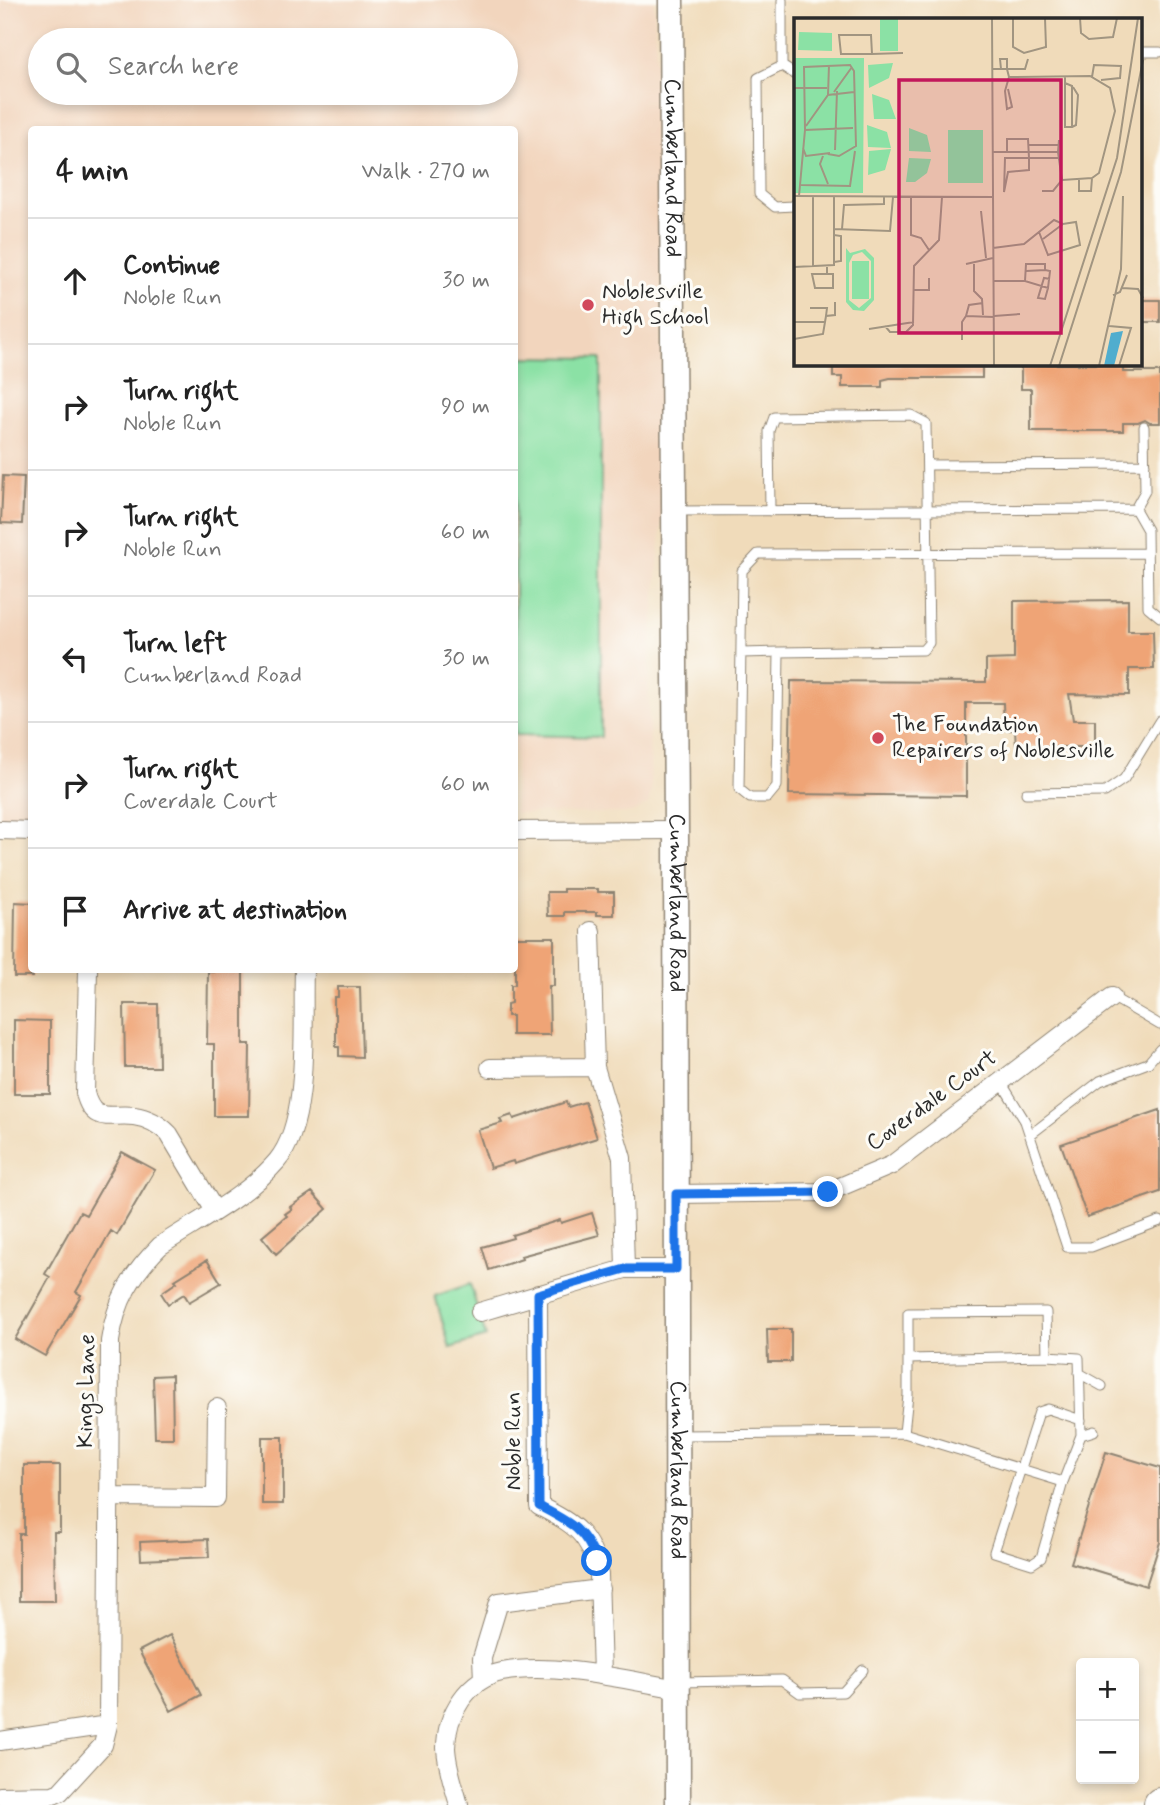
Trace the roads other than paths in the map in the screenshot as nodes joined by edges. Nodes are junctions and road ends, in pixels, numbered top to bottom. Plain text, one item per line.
1 (671, 0) edge
2 (782, 0) edge
3 (1142, 52) edge
4 (1160, 52) edge
5 (782, 66) junction
6 (794, 74) edge
7 (794, 205) edge
8 (1144, 427) dead end
9 (1145, 464) junction
10 (927, 465) junction
11 (1135, 509) junction
12 (928, 510) junction
13 (675, 511) junction
14 (771, 511) junction
15 (1147, 553) junction
16 (928, 554) junction
17 (1160, 617) edge
18 (779, 652) junction
19 (741, 653) junction
20 (1160, 720) edge
21 (1148, 740) junction
22 (1160, 740) edge
23 (1026, 793) dead end
24 (0, 830) edge
25 (676, 830) junction
26 (28, 831) edge
27 (518, 831) edge
28 (591, 930) dead end
29 (88, 973) edge
30 (304, 973) edge
31 (1112, 997) joint
32 (1160, 1026) edge
33 (1160, 1049) edge
34 (595, 1067) junction
35 (490, 1068) dead end
36 (1001, 1082) junction
37 (1030, 1135) junction
38 (676, 1194) junction
39 (215, 1210) junction
40 (1160, 1221) edge
41 (625, 1269) junction
42 (676, 1269) junction
43 (538, 1294) junction
44 (480, 1312) dead end
45 (1047, 1356) junction
46 (908, 1359) junction
47 (1079, 1373) junction
48 (1102, 1386) dead end
49 (217, 1408) dead end
50 (1081, 1420) junction
51 (1094, 1431) dead end
52 (904, 1433) junction
53 (1081, 1434) junction
54 (677, 1435) junction
55 (1020, 1470) junction
56 (1063, 1482) junction
57 (110, 1497) junction
58 (600, 1589) junction
59 (863, 1670) dead end
60 (602, 1675) junction
61 (483, 1679) junction
62 (678, 1686) junction
63 (108, 1725) junction
64 (0, 1741) edge
65 (0, 1796) edge
66 (459, 1805) edge
67 (678, 1805) edge

1 - 13 street, Cumberland Road
2 - 5 lane
3 - 4 lane
5 - 6 lane
5 - 7 lane
8 - 9 lane
9 - 10 lane
9 - 11 lane
10 - 12 lane
10 - 14 lane
11 - 12 lane
11 - 15 lane
12 - 14 lane
12 - 16 lane
13 - 14 lane
13 - 25 street, Cumberland Road
15 - 16 lane
15 - 17 lane
16 - 18 lane
16 - 19 lane
18 - 19 lane
18 - 19 lane
20 - 21 lane
21 - 22 lane
21 - 23 lane
24 - 26 street
25 - 27 street
25 - 38 street, Cumberland Road
28 - 34 street
29 - 39 street
30 - 39 street, Kings Lane
31 - 32 lane
31 - 36 street, Coverdale Court
33 - 37 lane
34 - 35 street
34 - 41 street
36 - 37 lane
36 - 38 street, Coverdale Court
37 - 40 lane
38 - 42 street, Cumberland Road
39 - 57 street, Kings Lane
41 - 42 street
41 - 43 street
42 - 54 street, Cumberland Road
43 - 44 street
43 - 58 street, Noble Run
45 - 46 lane
45 - 46 lane
45 - 47 lane
46 - 52 lane
47 - 48 lane
47 - 50 lane
49 - 57 street
50 - 53 lane
50 - 55 lane
51 - 53 lane
52 - 54 lane
52 - 55 lane
53 - 56 lane
54 - 62 street, Cumberland Road
55 - 56 lane
55 - 56 lane
57 - 63 street, Kings Lane
58 - 60 street
58 - 61 street
59 - 62 lane
60 - 61 street
60 - 62 street
61 - 66 street
62 - 67 street, Cumberland Road
63 - 64 street
63 - 65 street, Kings Lane

